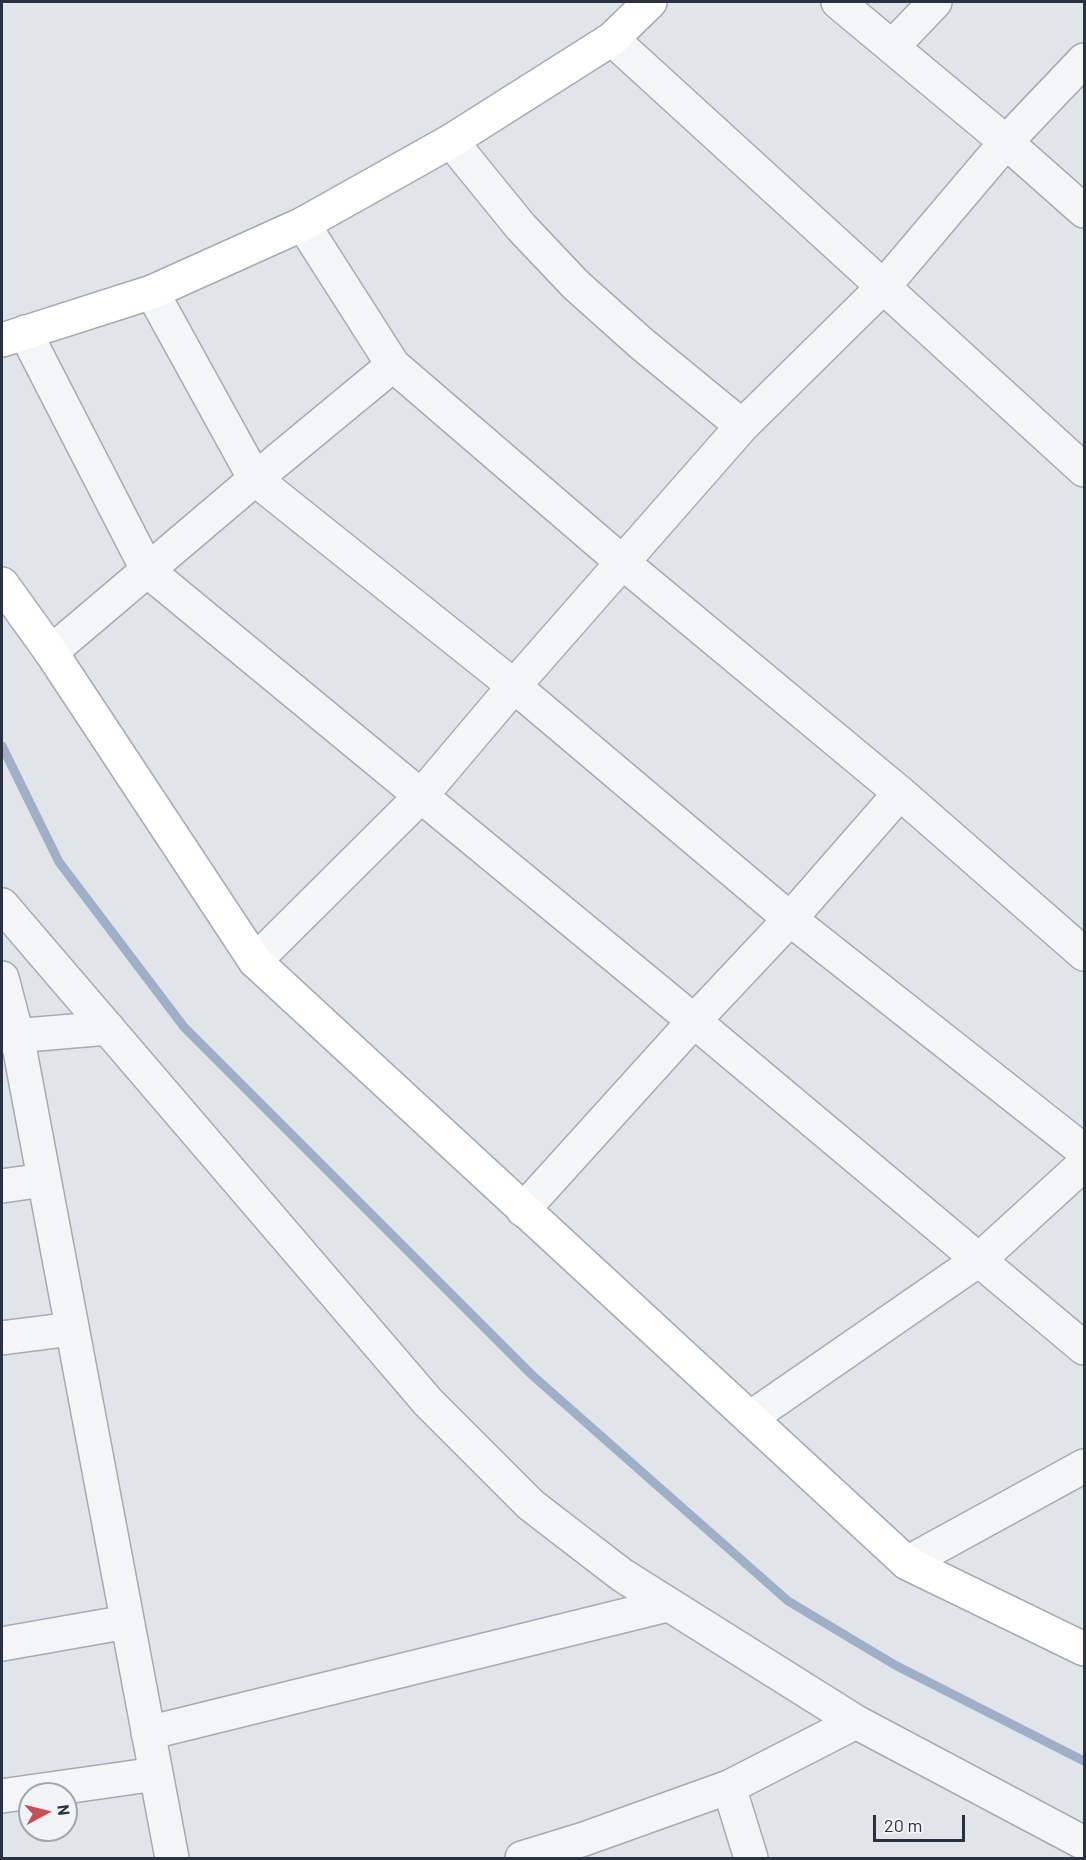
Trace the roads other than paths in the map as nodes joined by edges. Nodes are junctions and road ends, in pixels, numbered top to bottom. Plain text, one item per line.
1 (650, 2) edge
2 (838, 2) edge
3 (935, 2) edge
4 (612, 39) junction
5 (892, 47) junction
6 (1084, 60) edge
7 (451, 141) junction
8 (1006, 142) junction
9 (1084, 211) edge
10 (303, 224) junction
11 (884, 286) junction
12 (152, 292) junction
13 (13, 336) edge
14 (393, 365) junction
15 (742, 426) junction
16 (1084, 470) edge
17 (255, 479) junction
18 (622, 562) junction
19 (148, 571) junction
20 (2, 584) edge
21 (51, 652) junction
22 (514, 686) junction
23 (900, 793) junction
24 (421, 796) junction
25 (2, 905) edge
26 (790, 919) junction
27 (1084, 954) edge
28 (255, 961) junction
29 (2, 978) edge
30 (694, 1021) junction
31 (108, 1028) junction
32 (9, 1036) edge
33 (1084, 1151) edge
34 (1084, 1164) edge
35 (44, 1180) junction
36 (2, 1186) edge
37 (523, 1210) junction
38 (980, 1259) junction
39 (72, 1329) junction
40 (2, 1338) edge
41 (1084, 1348) edge
42 (750, 1418) junction
43 (1084, 1466) edge
44 (908, 1563) junction
45 (667, 1605) junction
46 (127, 1622) junction
47 (2, 1644) edge
48 (1084, 1649) edge
49 (856, 1722) junction
50 (148, 1733) junction
51 (156, 1774) junction
52 (729, 1787) junction
53 (2, 1796) edge
54 (1084, 1843) edge
55 (172, 1858) edge
56 (522, 1858) edge
57 (751, 1858) edge

1 - 4 street
2 - 5 street
3 - 5 street
4 - 7 street
4 - 11 street
5 - 8 street
6 - 8 street
7 - 10 street
7 - 15 street
8 - 9 street
8 - 11 street
10 - 12 street
10 - 14 street
11 - 15 street
11 - 16 street
12 - 13 street
12 - 17 street
13 - 19 street
14 - 17 street
14 - 18 street
15 - 18 street
17 - 19 street
17 - 22 street
18 - 22 street
18 - 23 street
19 - 21 street
19 - 24 street
20 - 21 street
21 - 28 street
22 - 24 street
22 - 26 street
23 - 26 street
23 - 27 street
24 - 28 street
24 - 30 street
25 - 31 street
26 - 30 street
26 - 33 street
28 - 37 street
29 - 32 street
30 - 37 street
30 - 38 street
31 - 32 street
31 - 45 street
32 - 35 street
34 - 38 street
35 - 36 street
35 - 39 street
37 - 42 street
38 - 41 street
38 - 42 street
39 - 40 street
39 - 46 street
42 - 44 street
43 - 44 street
44 - 48 street
45 - 49 street
45 - 50 street
46 - 47 street
46 - 50 street
49 - 52 street
49 - 54 street
50 - 51 street
51 - 53 street
51 - 55 street
52 - 56 street
52 - 57 street

